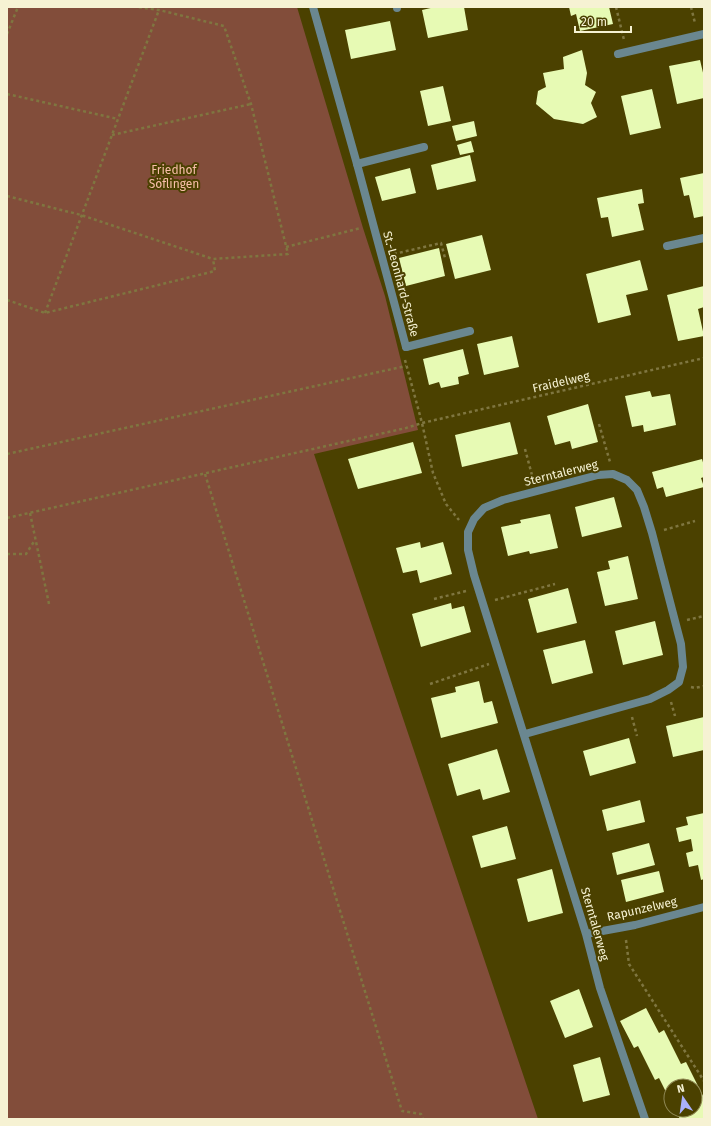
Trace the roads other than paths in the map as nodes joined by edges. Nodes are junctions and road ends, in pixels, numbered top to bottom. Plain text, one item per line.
1 (313, 7) edge
2 (704, 34) edge
3 (618, 54) dead end
4 (424, 147) dead end
5 (357, 164) junction
6 (704, 238) edge
7 (667, 246) dead end
8 (470, 331) dead end
9 (525, 734) junction
10 (704, 907) edge
11 (586, 934) junction
12 (645, 1119) edge

1 - 5 street, St.-Leonhard-Straße
2 - 3 street
4 - 5 street
5 - 8 street, St.-Leonhard-Straße
6 - 7 street
9 - 9 street, Sterntalerweg
9 - 11 street, Sterntalerweg
10 - 11 street, Rapunzelweg
11 - 12 street, Sterntalerweg

